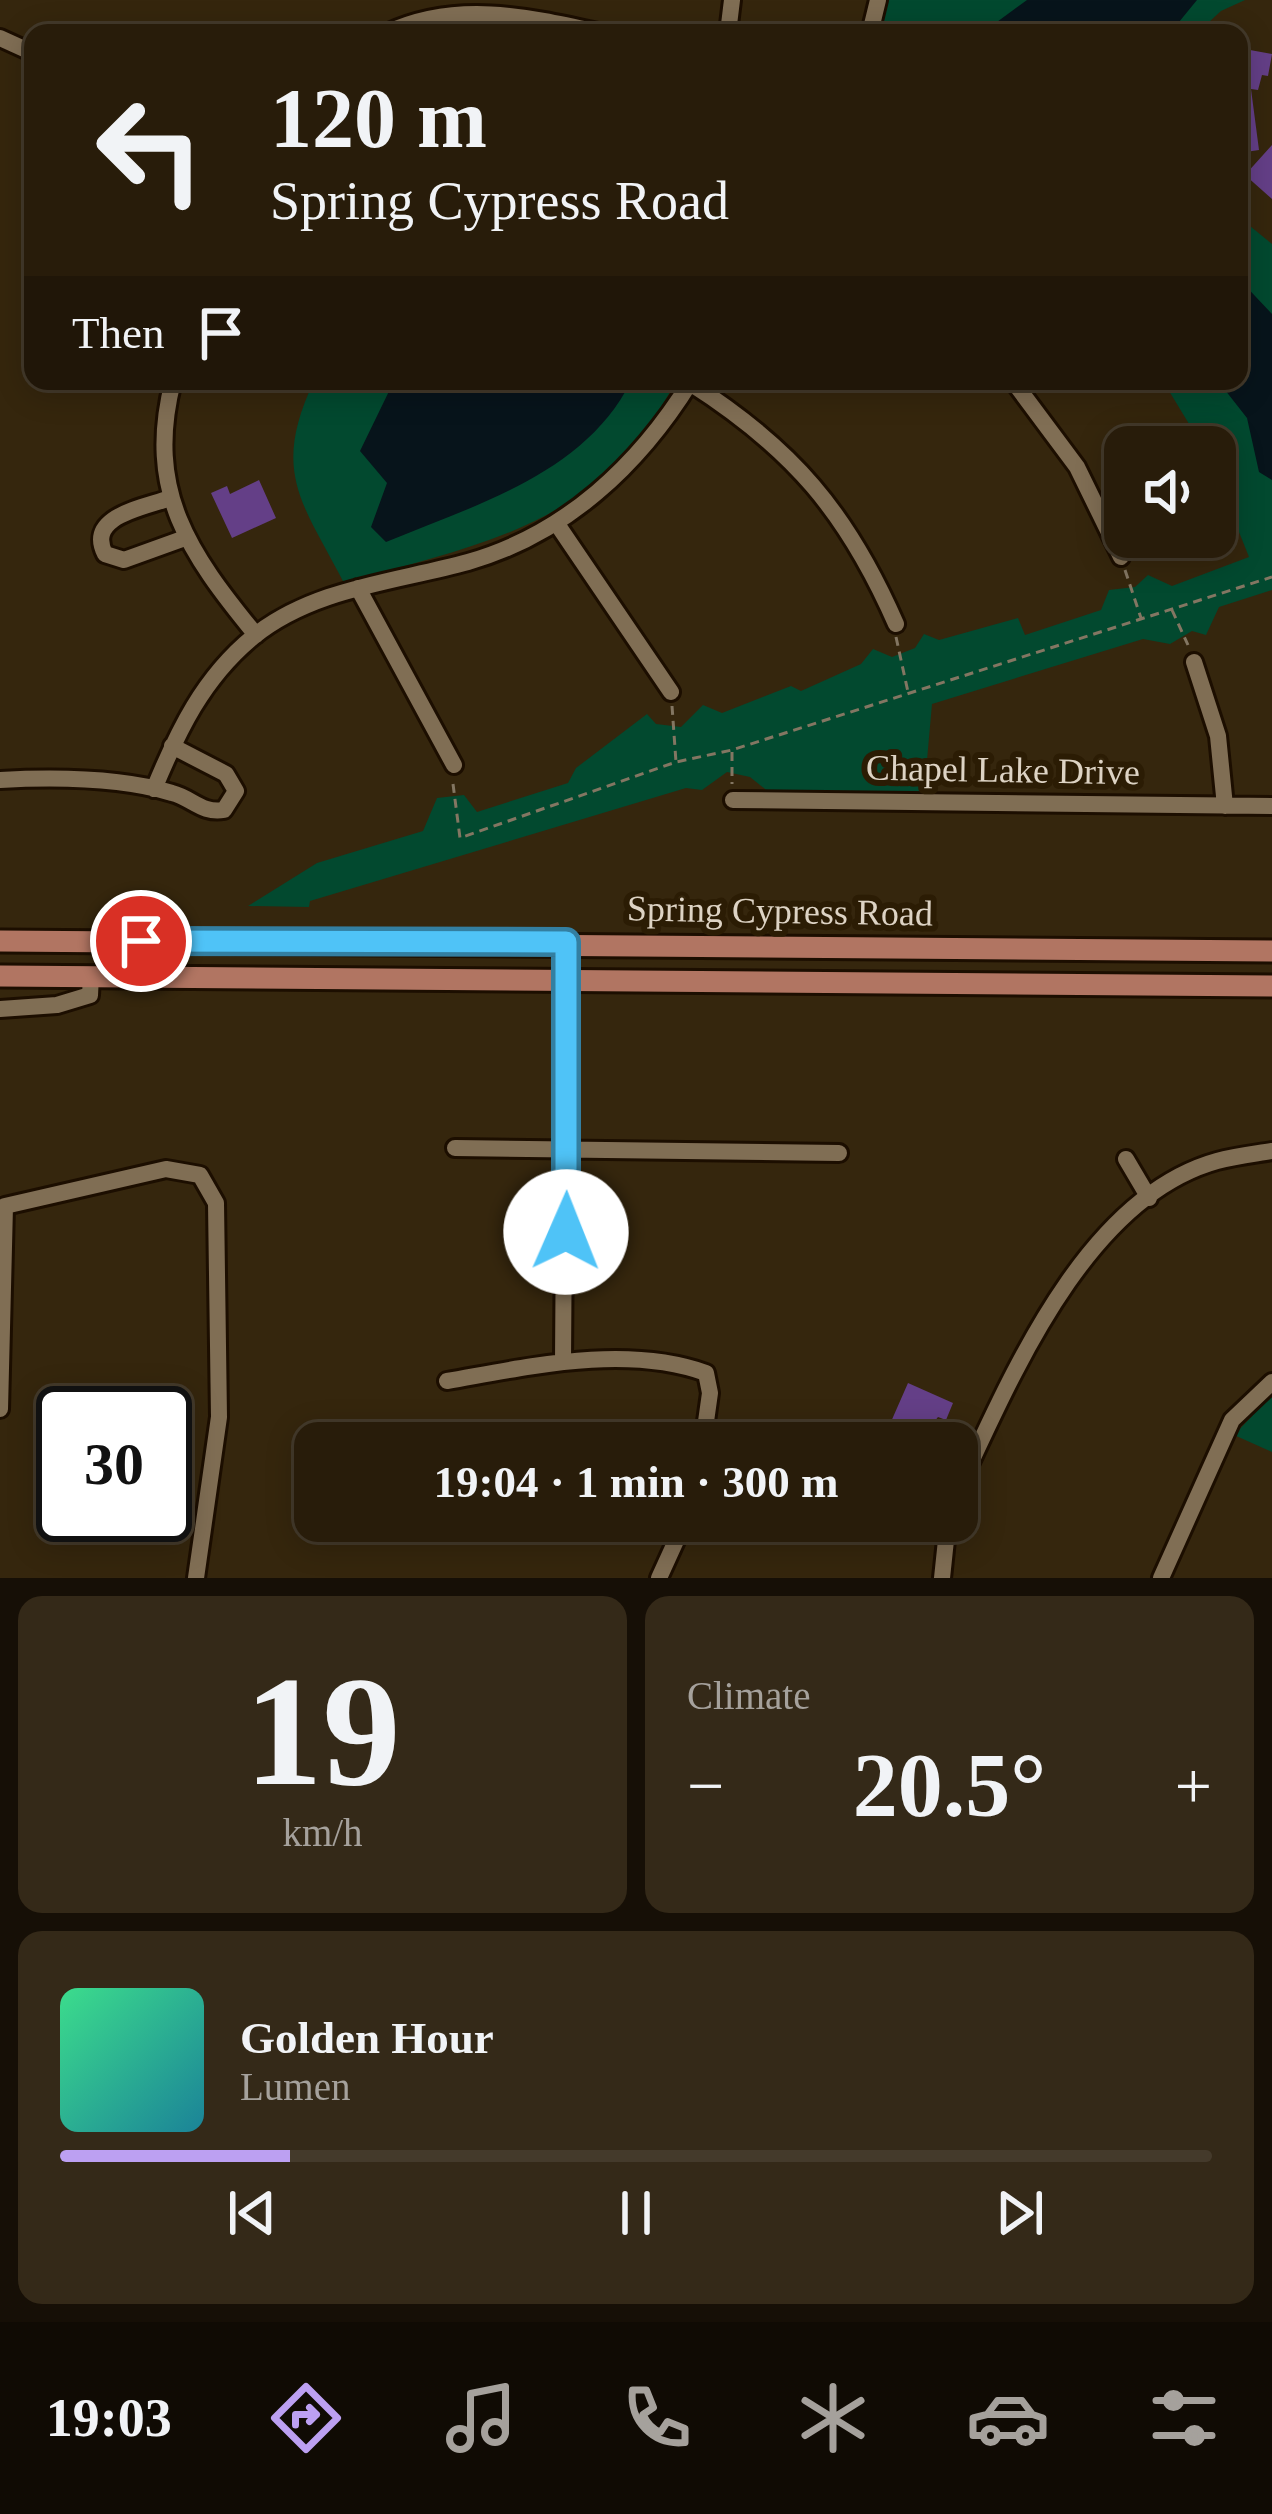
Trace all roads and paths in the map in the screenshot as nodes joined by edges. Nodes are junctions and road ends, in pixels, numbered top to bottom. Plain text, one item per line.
1 (414, 0) edge
2 (418, 20) junction
3 (408, 24) edge
4 (562, 24) edge
5 (171, 390) edge
6 (685, 390) edge
7 (702, 390) edge
8 (1020, 390) edge
9 (170, 498) junction
10 (1104, 522) edge
11 (557, 524) junction
12 (185, 538) junction
13 (1121, 558) edge
14 (1272, 578) edge
15 (358, 588) junction
16 (1171, 609) junction
17 (1141, 617) junction
18 (896, 624) joint
19 (256, 634) junction
20 (1194, 662) joint
21 (671, 692) joint
22 (909, 694) junction
23 (172, 746) junction
24 (732, 750) junction
25 (676, 762) junction
26 (454, 765) joint
27 (0, 780) edge
28 (154, 789) junction
29 (733, 800) joint
30 (1225, 806) junction
31 (1272, 806) edge
32 (0, 941) edge
33 (566, 942) junction
34 (956, 946) junction
35 (1272, 951) edge
36 (0, 976) edge
37 (91, 976) junction
38 (566, 979) junction
39 (957, 980) junction
40 (1272, 986) edge
41 (0, 1009) edge
42 (567, 1145) junction
43 (455, 1148) dead end
44 (1272, 1151) edge
45 (839, 1153) dead end
46 (1126, 1159) dead end
47 (1149, 1198) junction
48 (563, 1361) junction
49 (447, 1381) dead end
50 (1272, 1382) edge
51 (0, 1409) edge
52 (706, 1422) edge
53 (978, 1450) edge
54 (675, 1542) edge
55 (946, 1542) edge
56 (196, 1578) edge
57 (659, 1578) edge
58 (942, 1578) edge
59 (1161, 1578) edge

1 - 2 street
2 - 3 street
2 - 4 street
5 - 9 street
6 - 11 street
7 - 18 street
8 - 10 street
9 - 12 street
9 - 12 street
11 - 15 street
11 - 21 street
12 - 19 street
13 - 17 path
14 - 16 path
15 - 19 street
15 - 26 street
16 - 17 path
16 - 20 path
17 - 22 path
18 - 22 path
19 - 23 street
20 - 30 street
21 - 25 path
22 - 24 path
23 - 28 street
23 - 28 street
24 - 25 path
24 - 29 path
25 - 26 path
27 - 28 street
29 - 30 street, Chapel Lake Drive
30 - 31 street, Chapel Lake Drive
32 - 33 main road, Spring Cypress Road
33 - 34 main road, Spring Cypress Road
33 - 38 street
34 - 35 main road, Spring Cypress Road
34 - 39 main road
36 - 37 main road, Spring Cypress Road
37 - 38 main road, Spring Cypress Road
37 - 41 street
38 - 39 main road, Spring Cypress Road
38 - 42 street
39 - 40 main road, Spring Cypress Road
42 - 43 street
42 - 45 street
42 - 48 street
44 - 47 street
46 - 47 street
47 - 53 street
48 - 49 street
48 - 52 street
50 - 59 street
51 - 56 street
54 - 57 street
55 - 58 street

